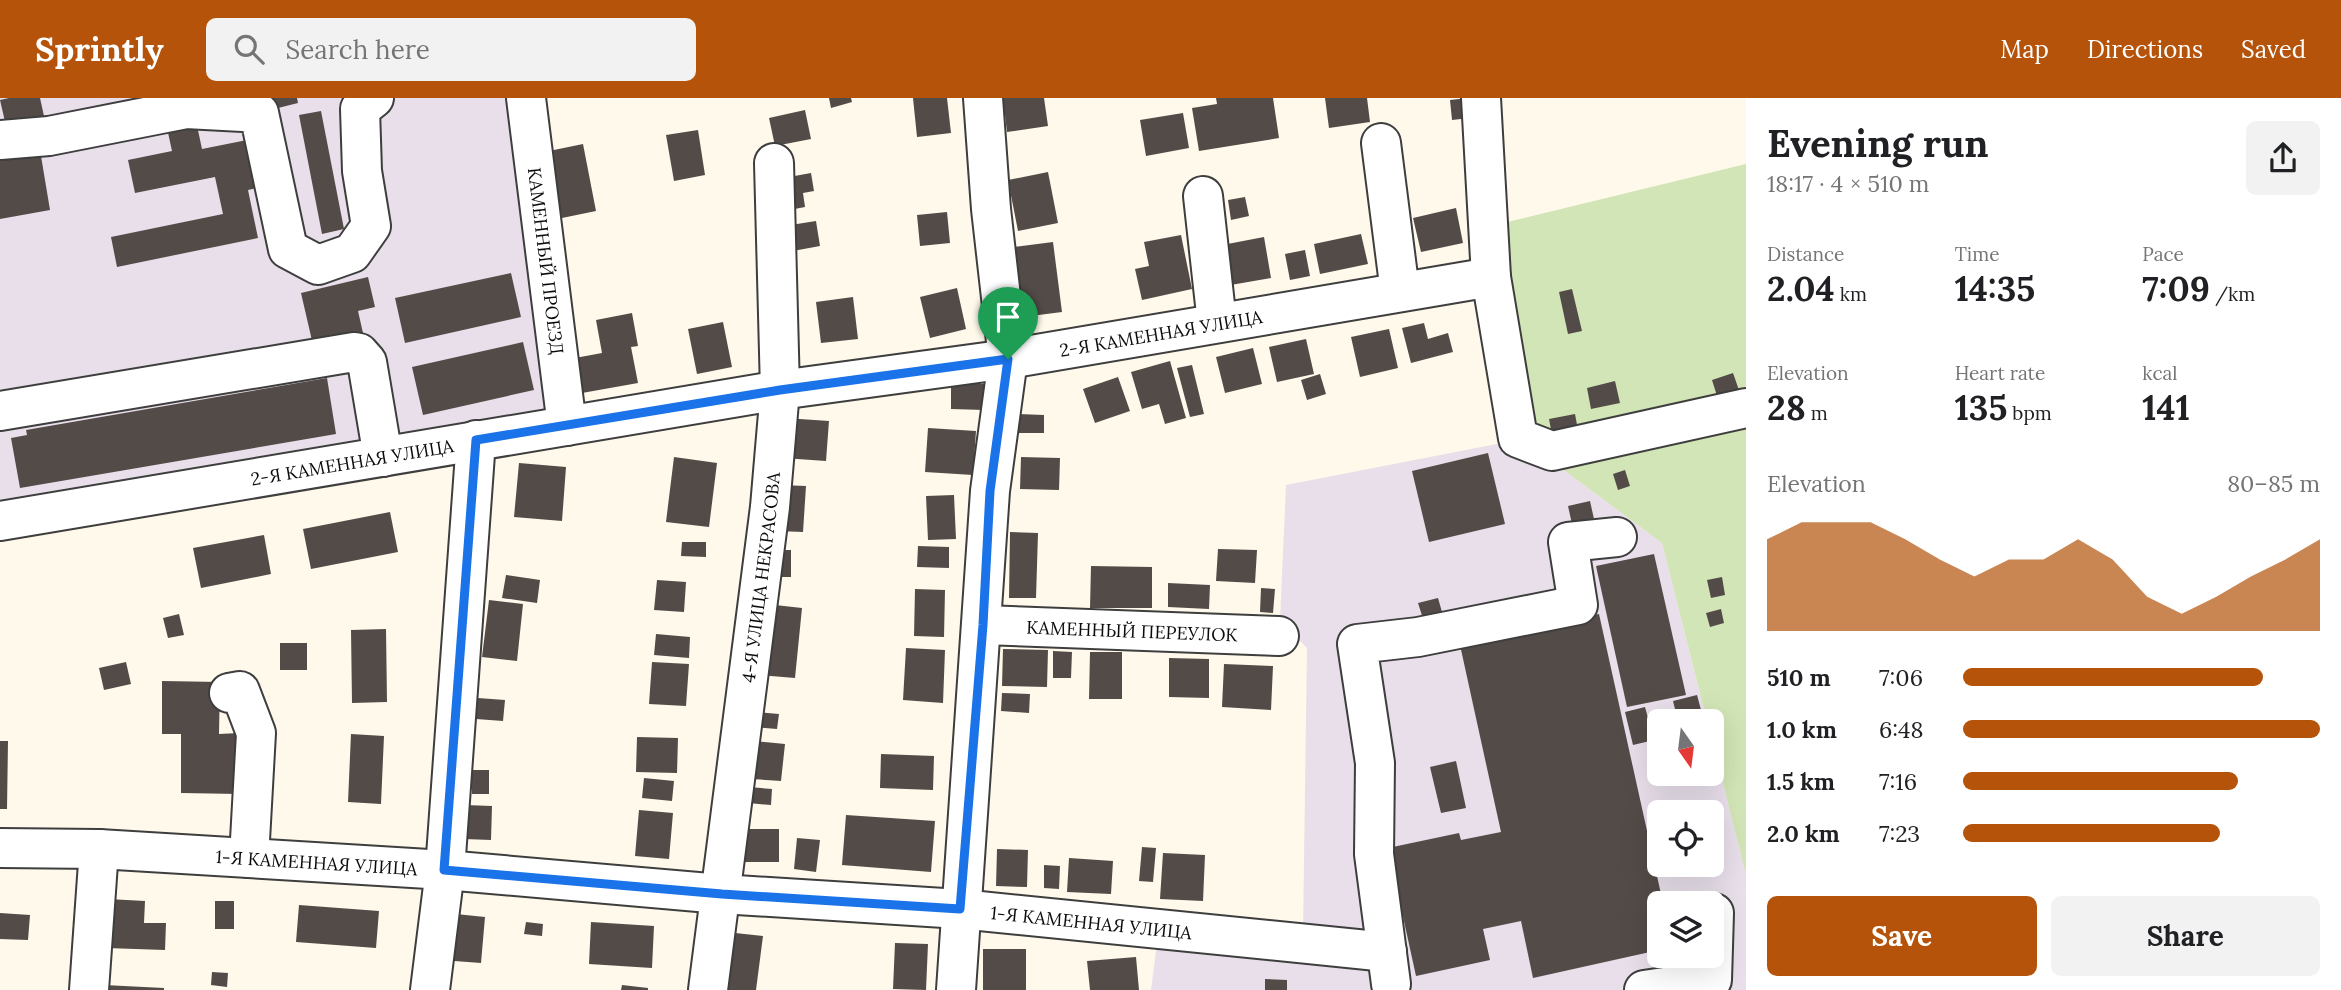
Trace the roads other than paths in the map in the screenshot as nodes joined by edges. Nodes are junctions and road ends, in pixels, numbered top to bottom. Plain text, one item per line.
1 (374, 98) edge
2 (526, 98) edge
3 (983, 98) edge
4 (1481, 98) edge
5 (0, 140) edge
6 (1381, 143) dead end
7 (774, 163) dead end
8 (1203, 196) dead end
9 (1491, 277) junction
10 (1400, 292) junction
11 (1216, 323) junction
12 (1008, 359) junction
13 (780, 390) junction
14 (1746, 408) edge
15 (0, 411) edge
16 (567, 426) junction
17 (476, 440) junction
18 (383, 457) junction
19 (2, 511) edge
20 (1617, 537) dead end
21 (983, 625) junction
22 (1279, 636) dead end
23 (229, 693) dead end
24 (0, 848) edge
25 (99, 849) junction
26 (249, 858) junction
27 (444, 870) junction
28 (722, 894) junction
29 (960, 909) junction
30 (1712, 968) edge
31 (1385, 979) edge
32 (89, 990) edge
33 (430, 990) edge
34 (708, 990) edge
35 (956, 990) edge
36 (1644, 990) edge

1 - 5 street
2 - 16 street, КАМЕННЫЙ ПРОЕЗД
3 - 12 street
4 - 9 street
6 - 10 street
7 - 13 street, 4-Я УЛИЦА НЕКРАСОВА
8 - 11 street
9 - 10 street, 2-Я КАМЕННАЯ УЛИЦА
9 - 14 street
10 - 11 street, 2-Я КАМЕННАЯ УЛИЦА
11 - 12 street, 2-Я КАМЕННАЯ УЛИЦА
12 - 13 street, 2-Я КАМЕННАЯ УЛИЦА
12 - 21 street
13 - 16 street, 2-Я КАМЕННАЯ УЛИЦА
13 - 28 street, 4-Я УЛИЦА НЕКРАСОВА
15 - 18 street
16 - 17 street, 2-Я КАМЕННАЯ УЛИЦА
17 - 18 street, 2-Я КАМЕННАЯ УЛИЦА
17 - 27 street
18 - 19 street, 2-Я КАМЕННАЯ УЛИЦА
20 - 31 street
21 - 22 street, КАМЕННЫЙ ПЕРЕУЛОК
21 - 29 street
23 - 26 street
24 - 25 street, 1-Я КАМЕННАЯ УЛИЦА
25 - 26 street, 1-Я КАМЕННАЯ УЛИЦА
25 - 32 street
26 - 27 street, 1-Я КАМЕННАЯ УЛИЦА
27 - 28 street, 1-Я КАМЕННАЯ УЛИЦА
27 - 33 street
28 - 29 street, 1-Я КАМЕННАЯ УЛИЦА
28 - 34 street, 4-Я УЛИЦА НЕКРАСОВА
29 - 31 street, 1-Я КАМЕННАЯ УЛИЦА
29 - 35 street
30 - 36 street

